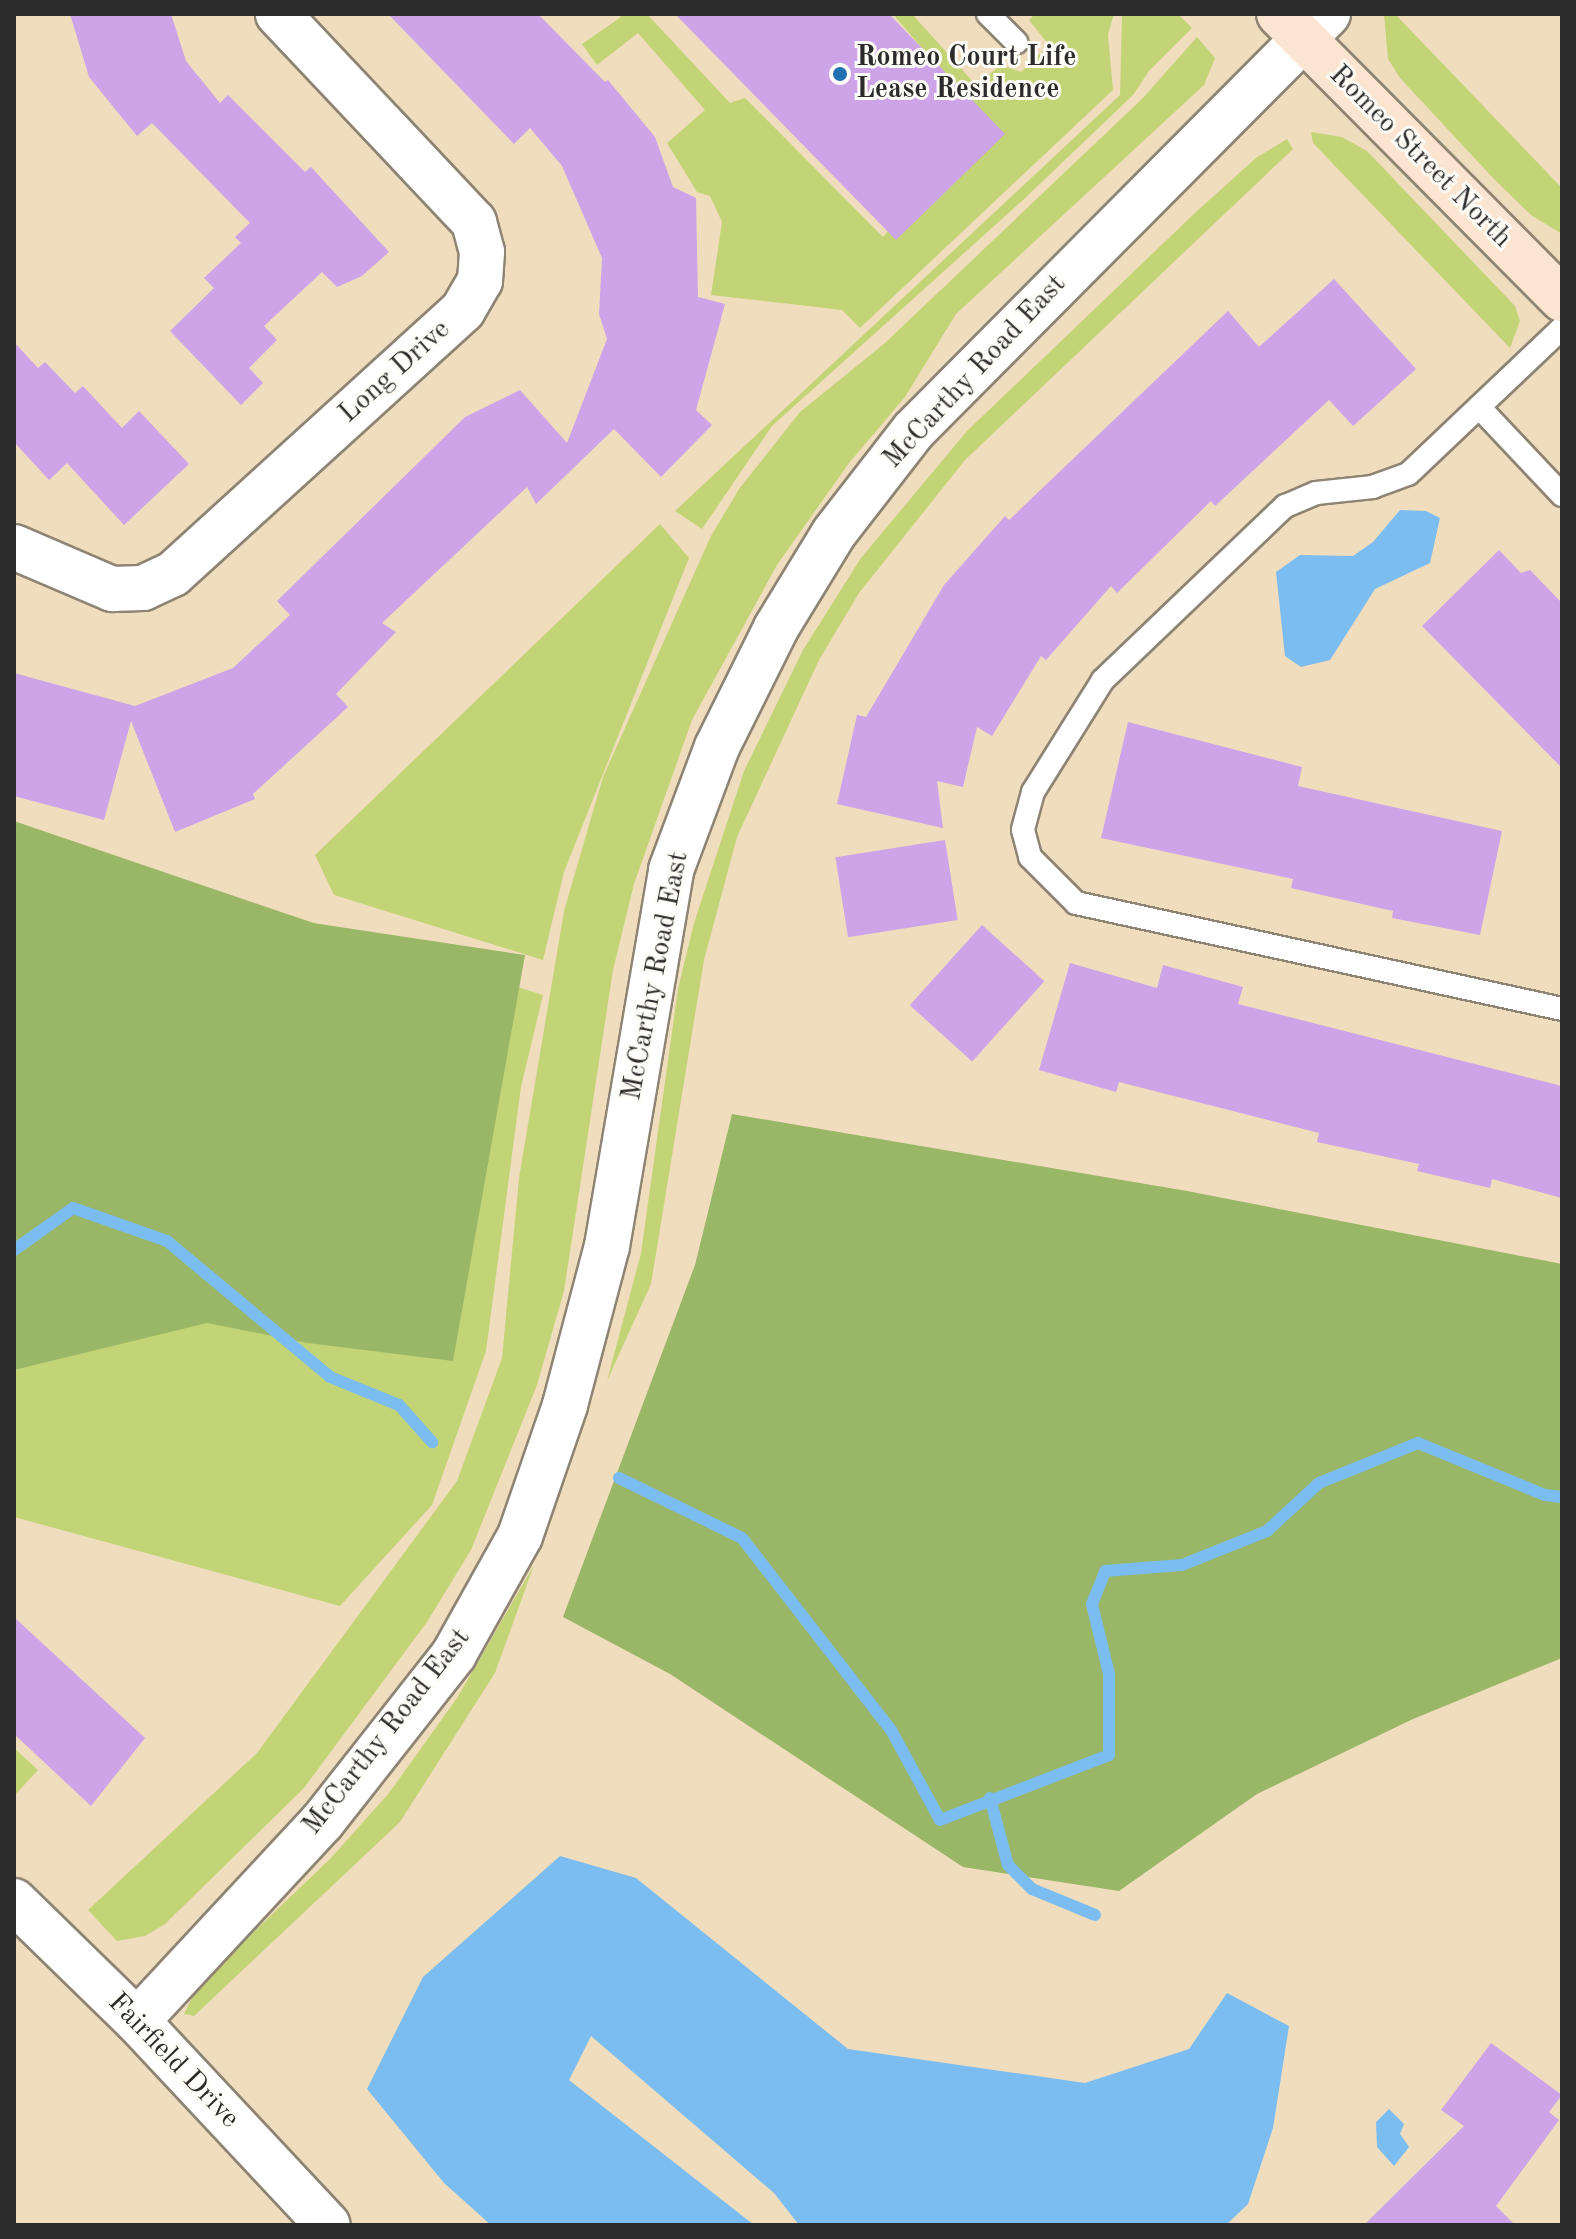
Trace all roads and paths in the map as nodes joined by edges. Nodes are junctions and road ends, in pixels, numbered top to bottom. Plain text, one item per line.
1 (278, 14) edge
2 (988, 14) edge
3 (1303, 22) edge
4 (1016, 42) dead end
5 (1562, 299) edge
6 (1562, 328) edge
7 (1479, 407) junction
8 (1562, 495) edge
9 (14, 547) edge
10 (1562, 1009) edge
11 (14, 1901) edge
12 (137, 2021) junction
13 (328, 2225) edge

1 - 9 street, Long Drive
2 - 4 lane
3 - 5 main road, Romeo Street North
3 - 12 street, McCarthy Road East
6 - 7 lane
7 - 8 lane
7 - 10 lane
11 - 12 street, Fairfield Drive
12 - 13 street, Fairfield Drive

